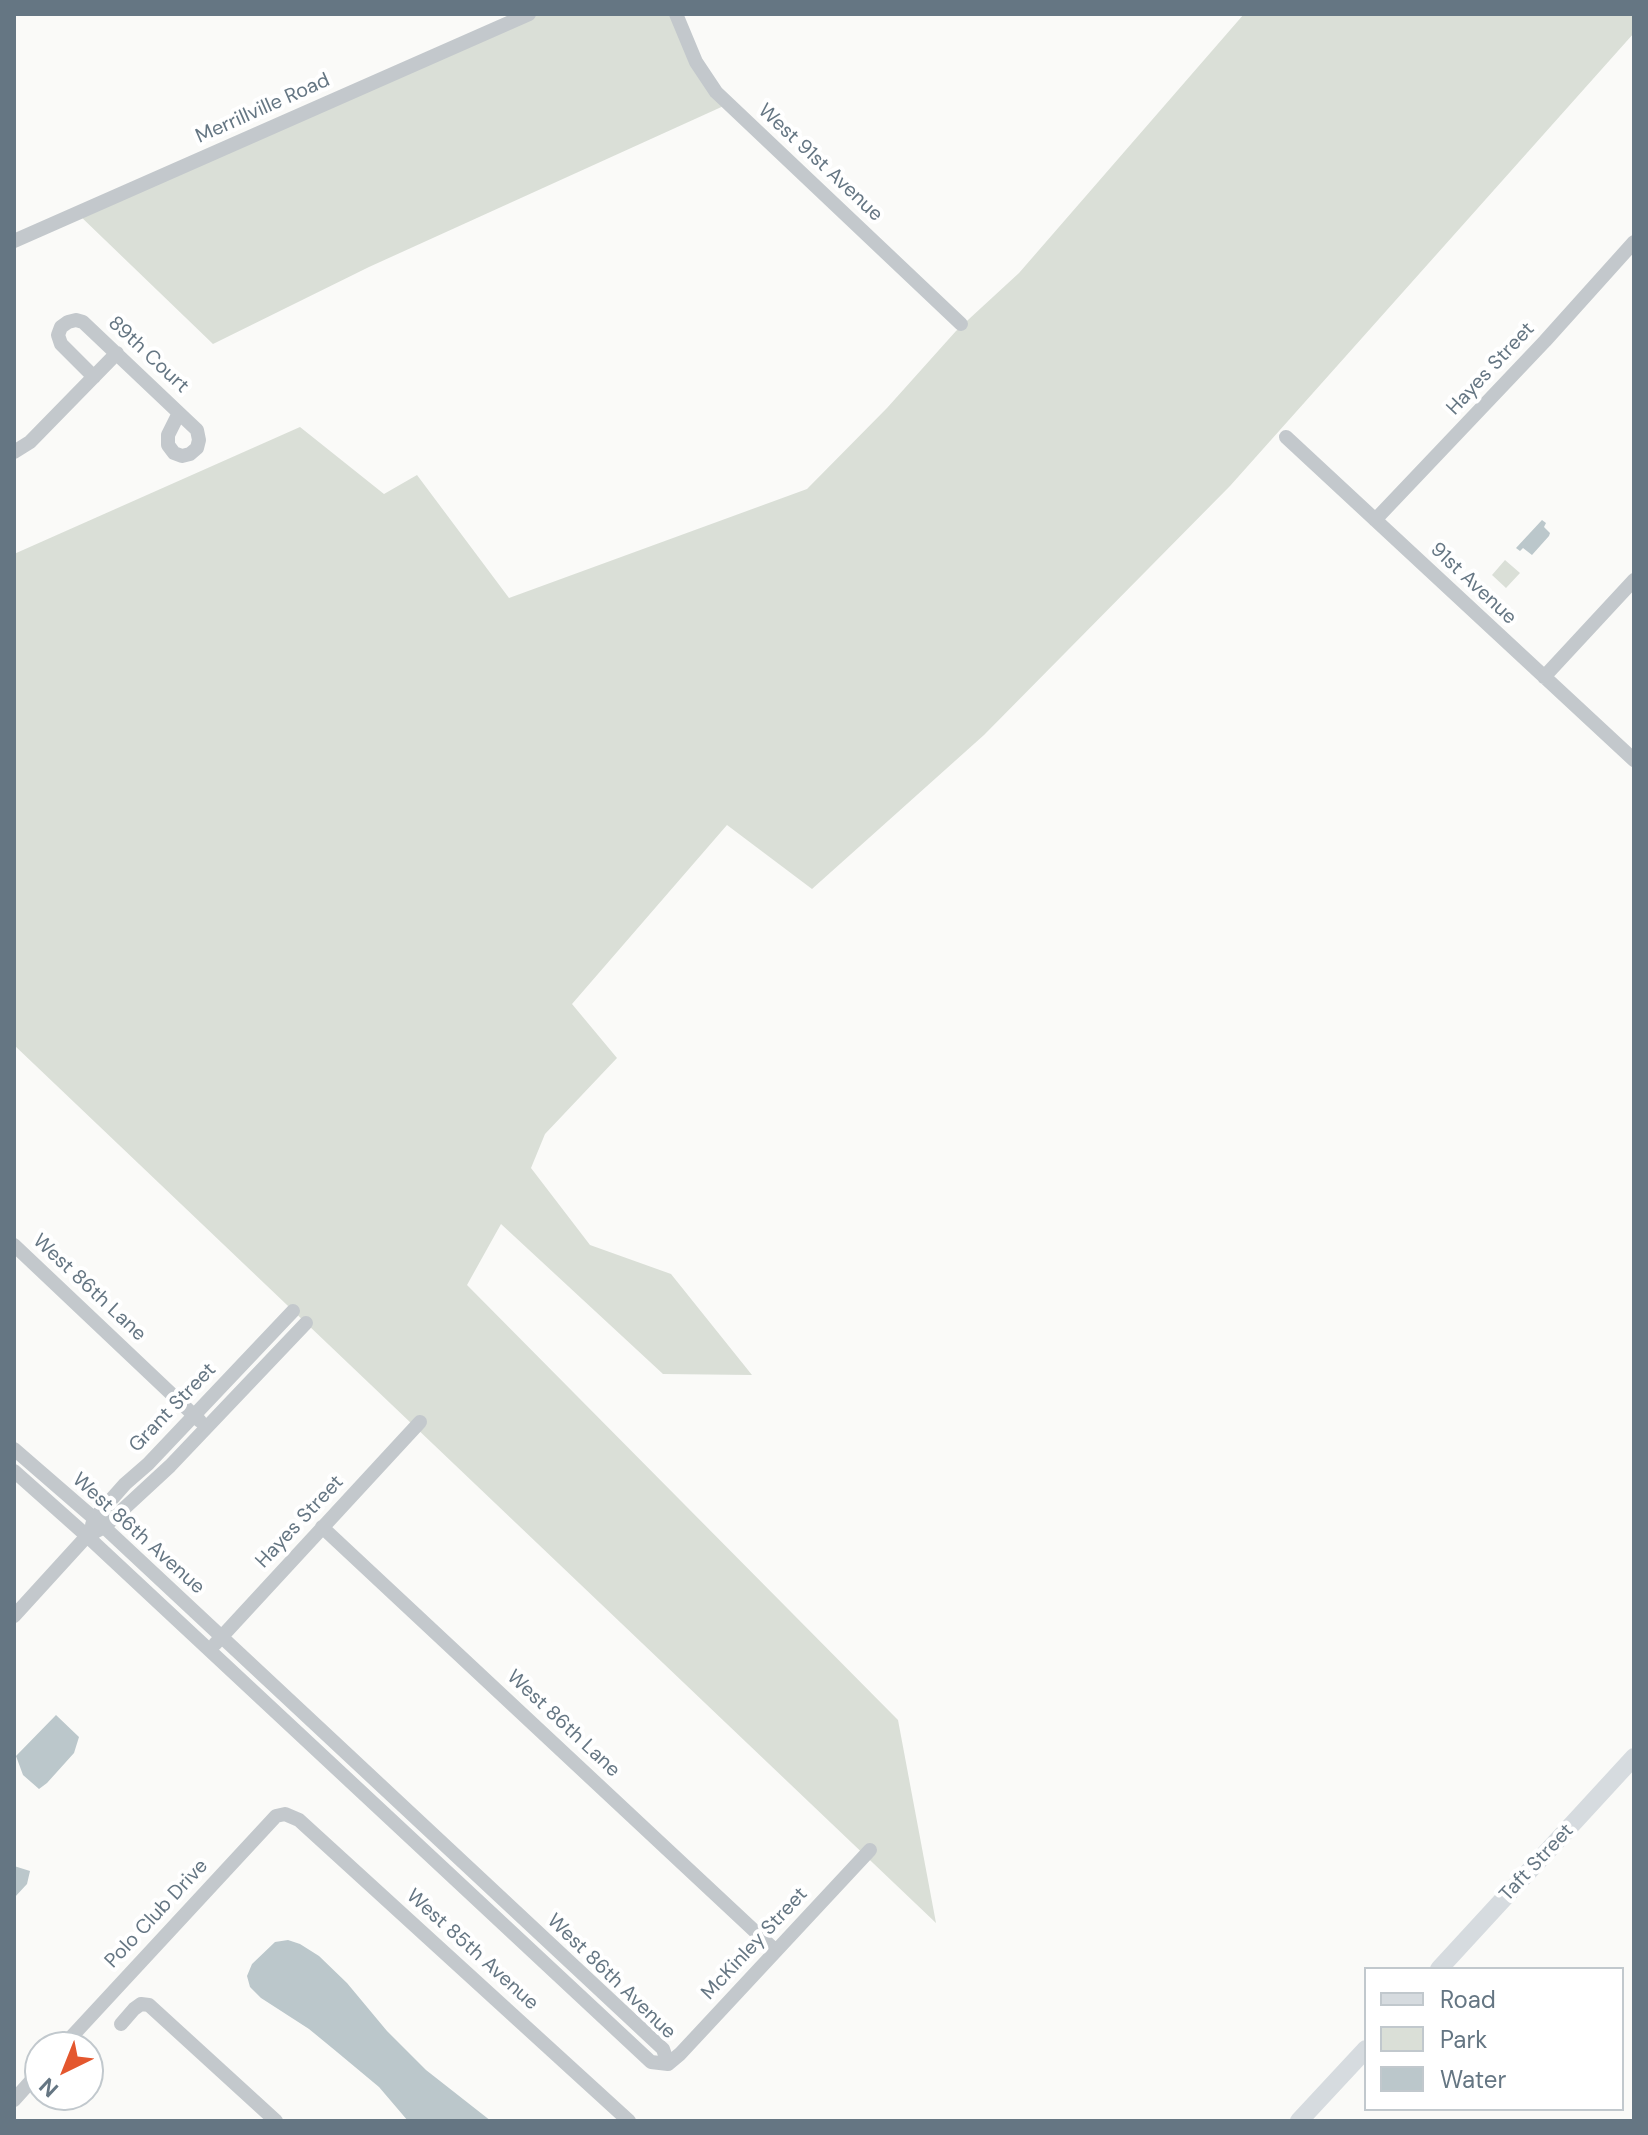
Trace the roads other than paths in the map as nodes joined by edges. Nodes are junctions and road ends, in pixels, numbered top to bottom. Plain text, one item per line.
1 (529, 14) edge
2 (676, 14) edge
3 (14, 241) edge
4 (1634, 242) edge
5 (961, 324) dead end
6 (117, 353) junction
7 (94, 377) junction
8 (179, 413) dead end
9 (1286, 437) dead end
10 (14, 452) edge
11 (1375, 520) junction
12 (1634, 580) edge
13 (1544, 677) junction
14 (1634, 760) edge
15 (14, 1245) edge
16 (293, 1311) dead end
17 (306, 1323) dead end
18 (194, 1415) junction
19 (420, 1422) dead end
20 (206, 1427) junction
21 (15, 1453) edge
22 (14, 1471) edge
23 (99, 1523) junction
24 (322, 1527) junction
25 (87, 1536) junction
26 (14, 1616) edge
27 (221, 1637) junction
28 (209, 1650) junction
29 (1634, 1757) edge
30 (285, 1814) joint
31 (870, 1850) dead end
32 (776, 1951) junction
33 (1441, 1967) edge
34 (121, 2024) dead end
35 (77, 2031) edge
36 (1364, 2051) edge
37 (668, 2064) junction
38 (276, 2121) edge
39 (629, 2121) edge
40 (1299, 2121) edge

1 - 3 street, Merrillville Road
2 - 5 street, West 91st Avenue
4 - 11 street, Hayes Street
6 - 7 street
6 - 7 street, 89th Court
6 - 8 street, 89th Court
7 - 10 street
9 - 11 street, 91st Avenue
11 - 13 street, 91st Avenue
12 - 13 street
13 - 14 street, 91st Avenue
15 - 18 street, West 86th Lane
16 - 18 street, Grant Street
17 - 20 street, Grant Street
18 - 20 street, West 86th Lane
18 - 23 street, Grant Street
19 - 24 street, Hayes Street
20 - 23 street, Grant Street
21 - 23 street, West 86th Avenue
22 - 25 street, West 86th Avenue
23 - 25 street, Grant Street
23 - 27 street, West 86th Avenue
24 - 27 street, Hayes Street
24 - 32 street, West 86th Lane
25 - 26 street, Grant Street
25 - 28 street, West 86th Avenue
27 - 28 street, Hayes Street
27 - 37 street, West 86th Avenue
28 - 37 street, West 86th Avenue
29 - 33 main road, Taft Street
30 - 35 street, Polo Club Drive
30 - 39 street, West 85th Avenue
31 - 32 street, McKinley Street
32 - 37 street, McKinley Street
34 - 38 street
36 - 40 main road

